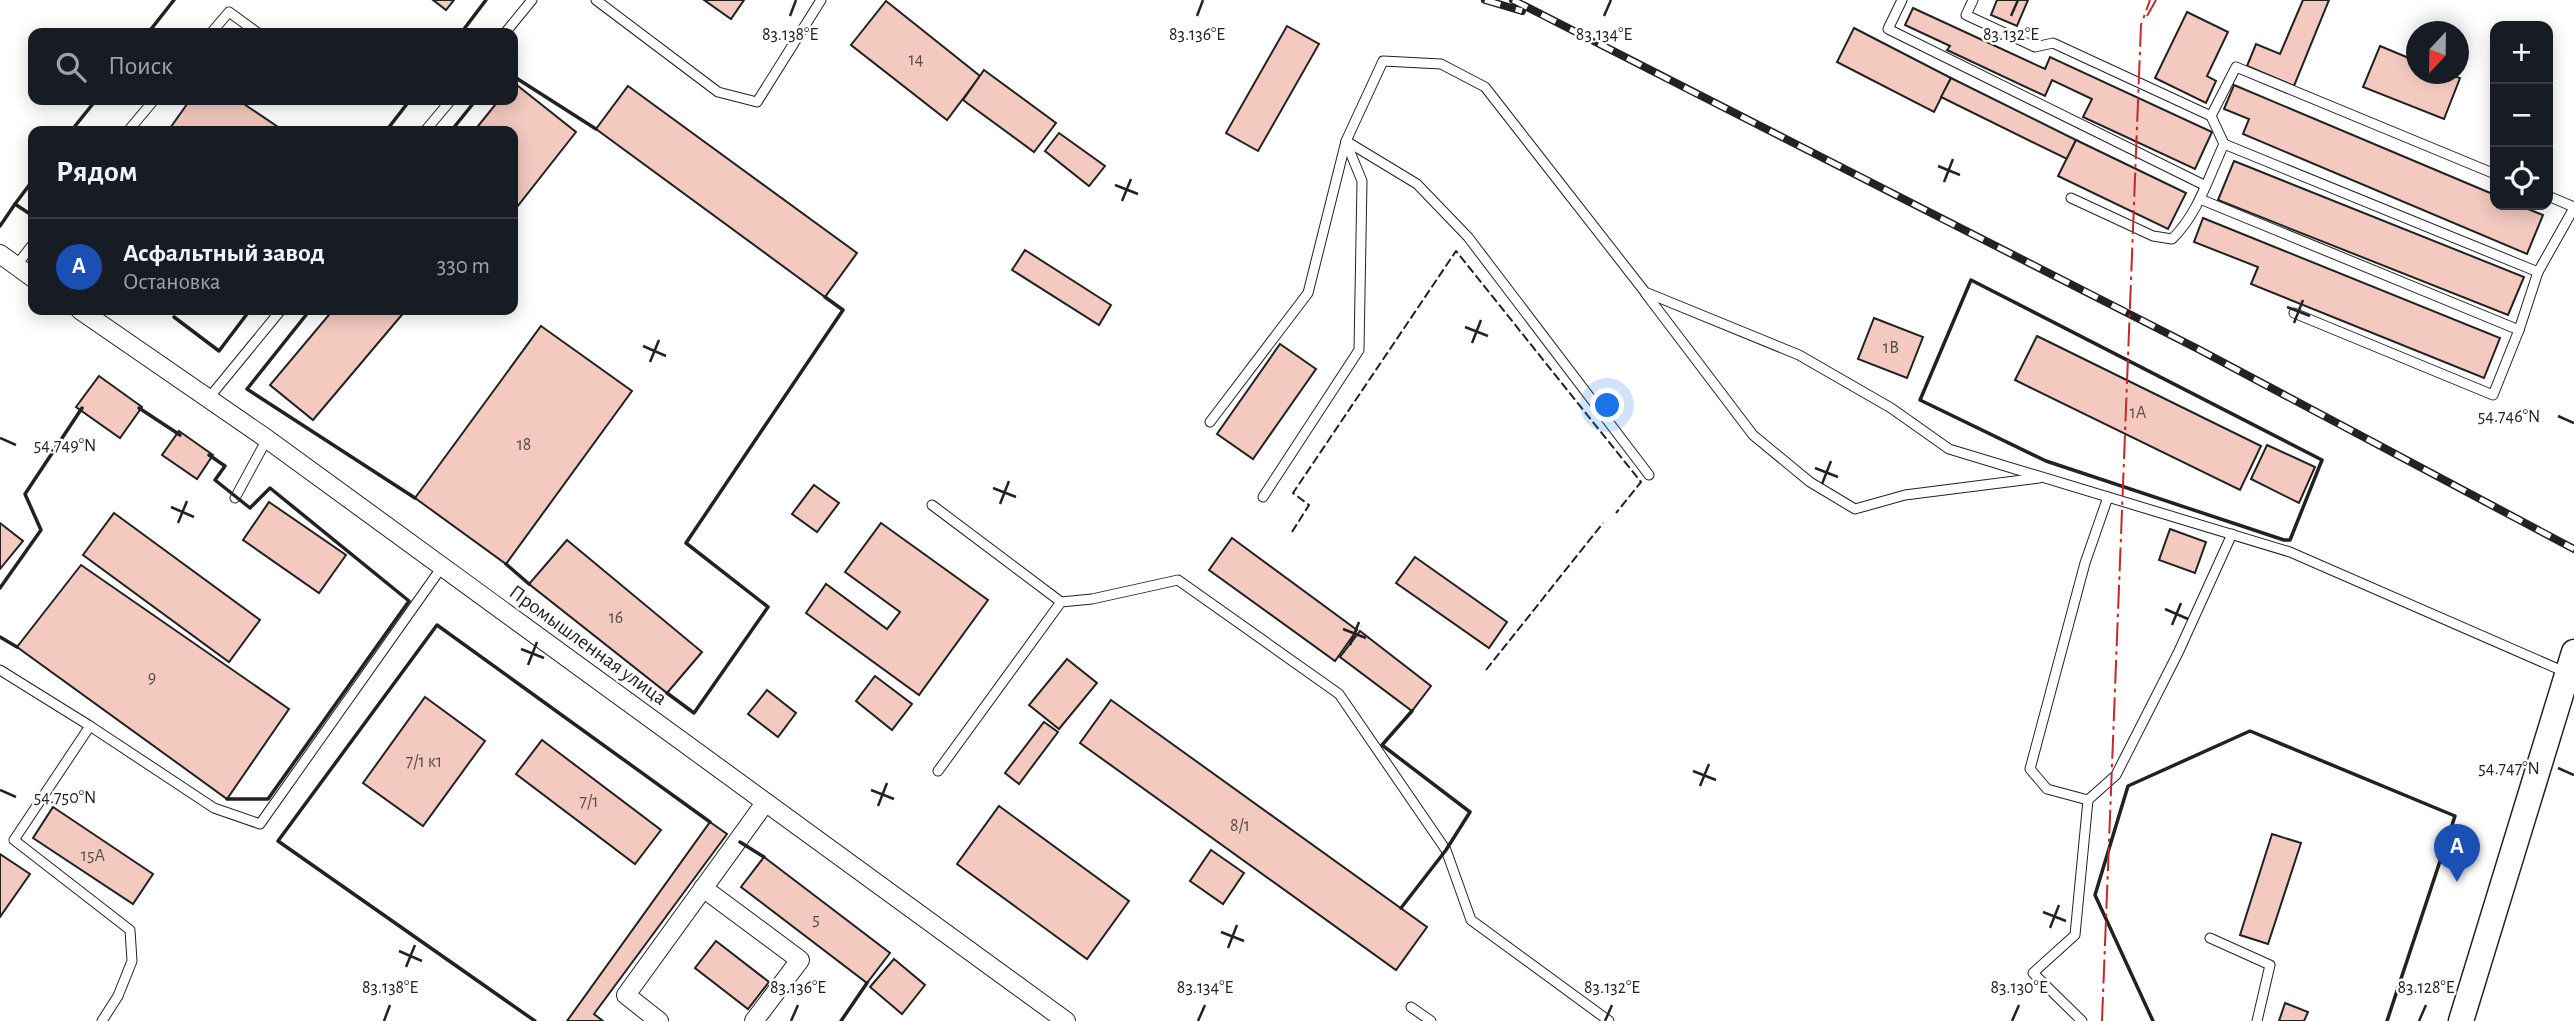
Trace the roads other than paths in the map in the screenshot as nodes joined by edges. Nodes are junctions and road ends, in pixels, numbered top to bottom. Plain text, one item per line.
1 (532, 0) edge
2 (596, 0) edge
3 (821, 0) edge
4 (1902, 0) edge
5 (1973, 0) edge
6 (215, 28) edge
7 (251, 28) edge
8 (509, 28) edge
9 (151, 105) edge
10 (447, 105) edge
11 (2211, 116) junction
12 (132, 126) edge
13 (429, 126) edge
14 (1346, 141) junction
15 (2224, 145) junction
16 (2490, 172) edge
17 (2204, 186) junction
18 (2071, 198) dead end
19 (2553, 198) edge
20 (2200, 199) junction
21 (2574, 207) edge
22 (28, 250) edge
23 (0, 254) edge
24 (16, 266) junction
25 (2538, 272) junction
26 (28, 274) edge
27 (1645, 292) junction
28 (2294, 313) dead end
29 (87, 315) edge
30 (277, 315) edge
31 (2519, 330) junction
32 (208, 399) junction
33 (1210, 422) dead end
34 (267, 439) junction
35 (1648, 475) dead end
36 (2045, 478) junction
37 (2108, 496) junction
38 (1262, 497) dead end
39 (234, 498) dead end
40 (932, 506) dead end
41 (2232, 534) junction
42 (2290, 540) dead end
43 (2290, 552) junction
44 (442, 567) junction
45 (1061, 603) junction
46 (2571, 663) edge
47 (0, 670) edge
48 (90, 726) junction
49 (938, 771) dead end
50 (2088, 800) junction
51 (765, 803) junction
52 (703, 888) junction
53 (2210, 938) dead end
54 (1411, 1007) dead end
55 (102, 1021) edge
56 (659, 1021) edge
57 (754, 1021) edge
58 (1066, 1021) edge
59 (1431, 1021) edge
60 (1609, 1021) edge
61 (2082, 1021) edge
62 (2257, 1021) edge
63 (2461, 1021) edge

1 - 8 lane
2 - 3 lane
4 - 17 lane
5 - 11 lane
6 - 7 lane
9 - 12 lane
10 - 13 lane
11 - 15 lane
11 - 16 lane
14 - 27 lane
14 - 33 lane
14 - 35 lane
14 - 38 lane
15 - 17 lane
15 - 25 lane
17 - 20 lane
18 - 20 lane
19 - 21 lane
20 - 31 lane
21 - 25 lane
22 - 24 lane
23 - 24 street
24 - 26 street
25 - 31 lane
27 - 36 lane
27 - 36 lane
28 - 31 lane
29 - 32 street, Промышленная улица
30 - 32 lane
32 - 34 street, Промышленная улица
34 - 39 lane
34 - 44 street, Промышленная улица
36 - 37 lane
37 - 41 lane
37 - 50 lane
40 - 45 lane
41 - 43 lane
41 - 50 lane
42 - 43 lane
43 - 46 lane
44 - 48 lane
44 - 51 street, Промышленная улица
45 - 49 lane
45 - 60 lane
46 - 63 street
47 - 48 lane
48 - 55 lane
50 - 61 lane
51 - 52 street
51 - 58 street, Промышленная улица
52 - 56 street
52 - 57 street
53 - 62 lane
54 - 59 lane

